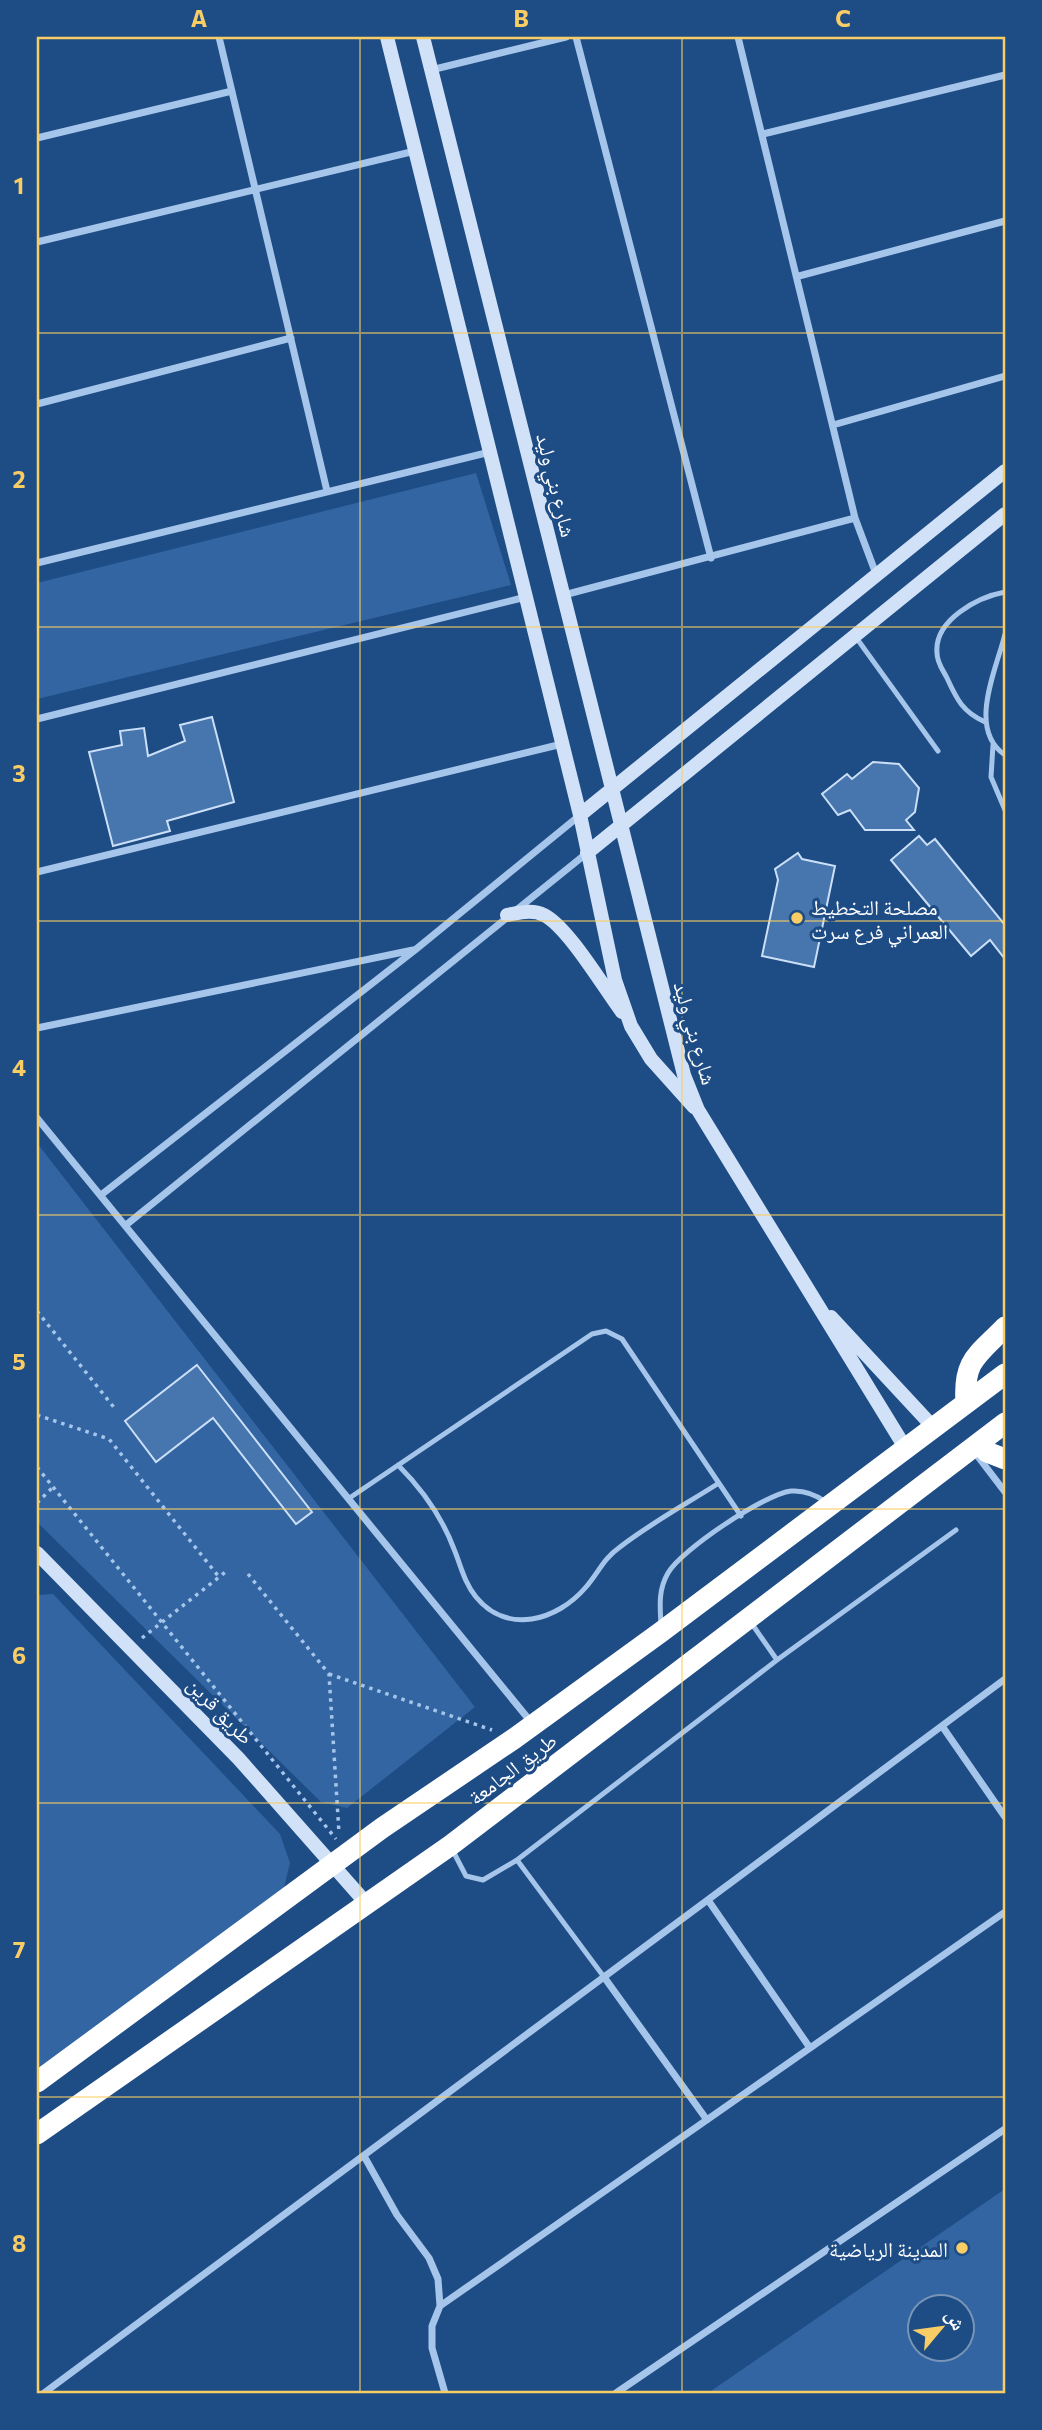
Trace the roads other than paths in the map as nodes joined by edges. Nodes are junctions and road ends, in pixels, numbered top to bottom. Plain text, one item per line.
1 (219, 37) edge
2 (387, 37) edge
3 (423, 37) edge
4 (565, 37) edge
5 (576, 37) edge
6 (738, 37) edge
7 (431, 71) junction
8 (1005, 75) edge
9 (232, 91) junction
10 (763, 134) junction
11 (37, 138) edge
12 (415, 150) junction
13 (255, 188) junction
14 (1005, 221) edge
15 (37, 242) edge
16 (799, 276) junction
17 (291, 338) junction
18 (1005, 376) edge
19 (37, 404) edge
20 (833, 425) junction
21 (490, 452) junction
22 (1005, 471) edge
23 (327, 491) junction
24 (855, 518) junction
25 (1003, 522) edge
26 (711, 558) junction
27 (37, 563) edge
28 (876, 574) junction
29 (1005, 592) edge
30 (563, 596) junction
31 (526, 597) junction
32 (1005, 634) edge
33 (855, 636) junction
34 (37, 719) edge
35 (985, 722) junction
36 (562, 744) junction
37 (993, 745) junction
38 (938, 751) dead end
39 (1005, 755) edge
40 (612, 791) junction
41 (1005, 810) edge
42 (580, 816) junction
43 (621, 826) junction
44 (587, 853) junction
45 (37, 872) edge
46 (507, 915) junction
47 (415, 950) junction
48 (631, 1026) junction
49 (37, 1028) edge
50 (698, 1111) junction
51 (37, 1118) edge
52 (101, 1195) junction
53 (126, 1225) junction
54 (824, 1310) junction
55 (1005, 1327) edge
56 (1005, 1374) edge
57 (960, 1408) junction
58 (1005, 1423) edge
59 (935, 1429) junction
60 (975, 1445) junction
61 (906, 1448) junction
62 (1005, 1459) edge
63 (398, 1465) junction
64 (719, 1483) junction
65 (1005, 1492) edge
66 (348, 1499) junction
67 (832, 1506) junction
68 (741, 1516) junction
69 (956, 1530) dead end
70 (37, 1553) edge
71 (748, 1618) junction
72 (661, 1632) junction
73 (777, 1660) junction
74 (1005, 1679) edge
75 (532, 1724) junction
76 (942, 1726) junction
77 (1005, 1817) edge
78 (450, 1846) junction
79 (517, 1860) junction
80 (335, 1864) junction
81 (708, 1900) junction
82 (367, 1904) junction
83 (1005, 1912) edge
84 (604, 1977) junction
85 (810, 2049) junction
86 (37, 2082) edge
87 (707, 2120) junction
88 (1005, 2129) edge
89 (37, 2134) edge
90 (364, 2156) junction
91 (440, 2306) junction
92 (44, 2393) edge
93 (445, 2393) edge
94 (616, 2393) edge

1 - 9 street
2 - 12 street, شارع بني وليد
3 - 7 street, شارع بني وليد
4 - 7 street
5 - 26 street
6 - 10 street
7 - 30 street, شارع بني وليد
8 - 10 street
9 - 11 street
9 - 13 street
10 - 16 street
12 - 13 street
12 - 21 street, شارع بني وليد
13 - 15 street
13 - 17 street
14 - 16 street
16 - 20 street
17 - 19 street
17 - 23 street
18 - 20 street
20 - 24 street
21 - 23 street
21 - 31 street, شارع بني وليد
22 - 28 street
23 - 27 street
24 - 26 street
24 - 28 street
25 - 33 street
26 - 30 street
28 - 40 street
29 - 35 lane
30 - 40 street, شارع بني وليد
31 - 34 street
31 - 36 street, شارع بني وليد
32 - 35 lane
33 - 38 lane
33 - 43 street
35 - 37 lane
36 - 42 street, شارع بني وليد
36 - 45 street
37 - 39 lane
37 - 41 lane
40 - 42 street
40 - 43 street, شارع بني وليد
42 - 44 street, شارع بني وليد
42 - 47 street
43 - 44 street
43 - 50 street, شارع بني وليد
44 - 46 street
44 - 48 street, شارع بني وليد
46 - 48 street
46 - 53 street
47 - 49 street
47 - 52 street
48 - 50 street, شارع بني وليد
50 - 54 street
51 - 52 street
52 - 53 street
53 - 66 street
54 - 59 street
54 - 61 street
55 - 57 highway
56 - 57 highway, طريق الجامعة
57 - 59 highway, طريق الجامعة
58 - 60 highway, طريق الجامعة
59 - 61 highway, طريق الجامعة
60 - 62 highway
60 - 65 street
60 - 71 highway, طريق الجامعة
61 - 67 highway, طريق الجامعة
63 - 64 lane
63 - 64 lane
63 - 66 lane
64 - 68 lane
66 - 75 street
67 - 68 lane
67 - 72 highway, طريق الجامعة
68 - 72 lane
69 - 73 lane
70 - 80 street, طريق قرين
71 - 73 lane
71 - 78 highway, طريق الجامعة
72 - 75 highway, طريق الجامعة
73 - 79 lane
74 - 76 street
75 - 80 highway, طريق الجامعة
76 - 77 street
76 - 81 street
78 - 79 lane
78 - 82 highway, طريق الجامعة
79 - 84 lane
80 - 82 street, طريق قرين
80 - 86 highway, طريق الجامعة
81 - 84 street
81 - 85 street
82 - 89 highway, طريق الجامعة
83 - 85 street
84 - 87 street
84 - 90 street
85 - 87 street
87 - 91 street
88 - 94 street
90 - 91 street
90 - 92 street
91 - 93 street

